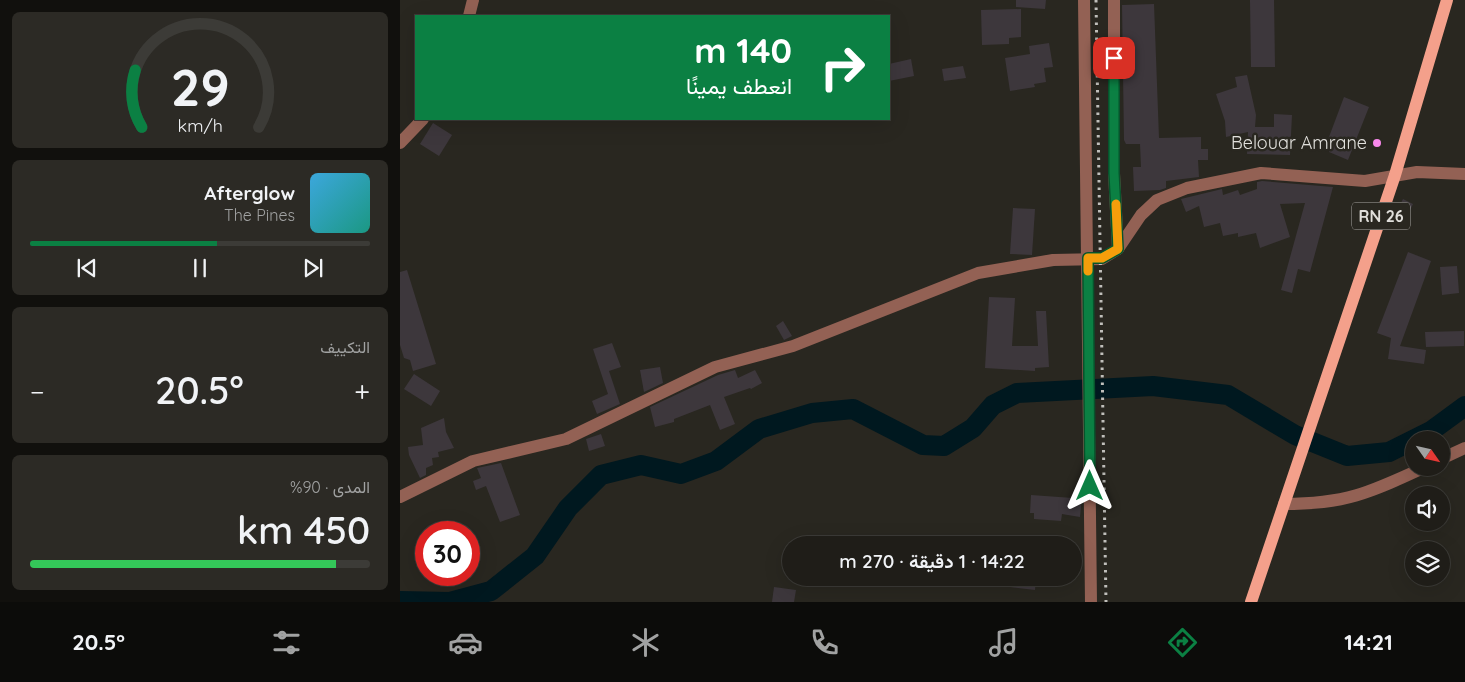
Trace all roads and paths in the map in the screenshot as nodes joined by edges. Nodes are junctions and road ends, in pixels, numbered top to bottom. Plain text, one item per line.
1 (473, 0) edge
2 (1084, 0) edge
3 (1114, 0) edge
4 (1447, 0) edge
5 (469, 15) edge
6 (422, 120) edge
7 (400, 143) edge
8 (1465, 174) edge
9 (1395, 175) junction
10 (1118, 249) junction
11 (1088, 258) junction
12 (1465, 448) edge
13 (1450, 455) edge
14 (1406, 476) edge
15 (400, 497) edge
16 (1284, 504) junction
17 (1091, 602) edge
18 (1251, 602) edge

1 - 5 street
2 - 11 street
3 - 10 street
4 - 9 main road, RN 26
6 - 7 street
8 - 9 street
9 - 10 street
9 - 16 main road, RN 26
10 - 11 street
11 - 15 street
11 - 17 street
12 - 13 street
14 - 16 street
16 - 18 main road, RN 26

